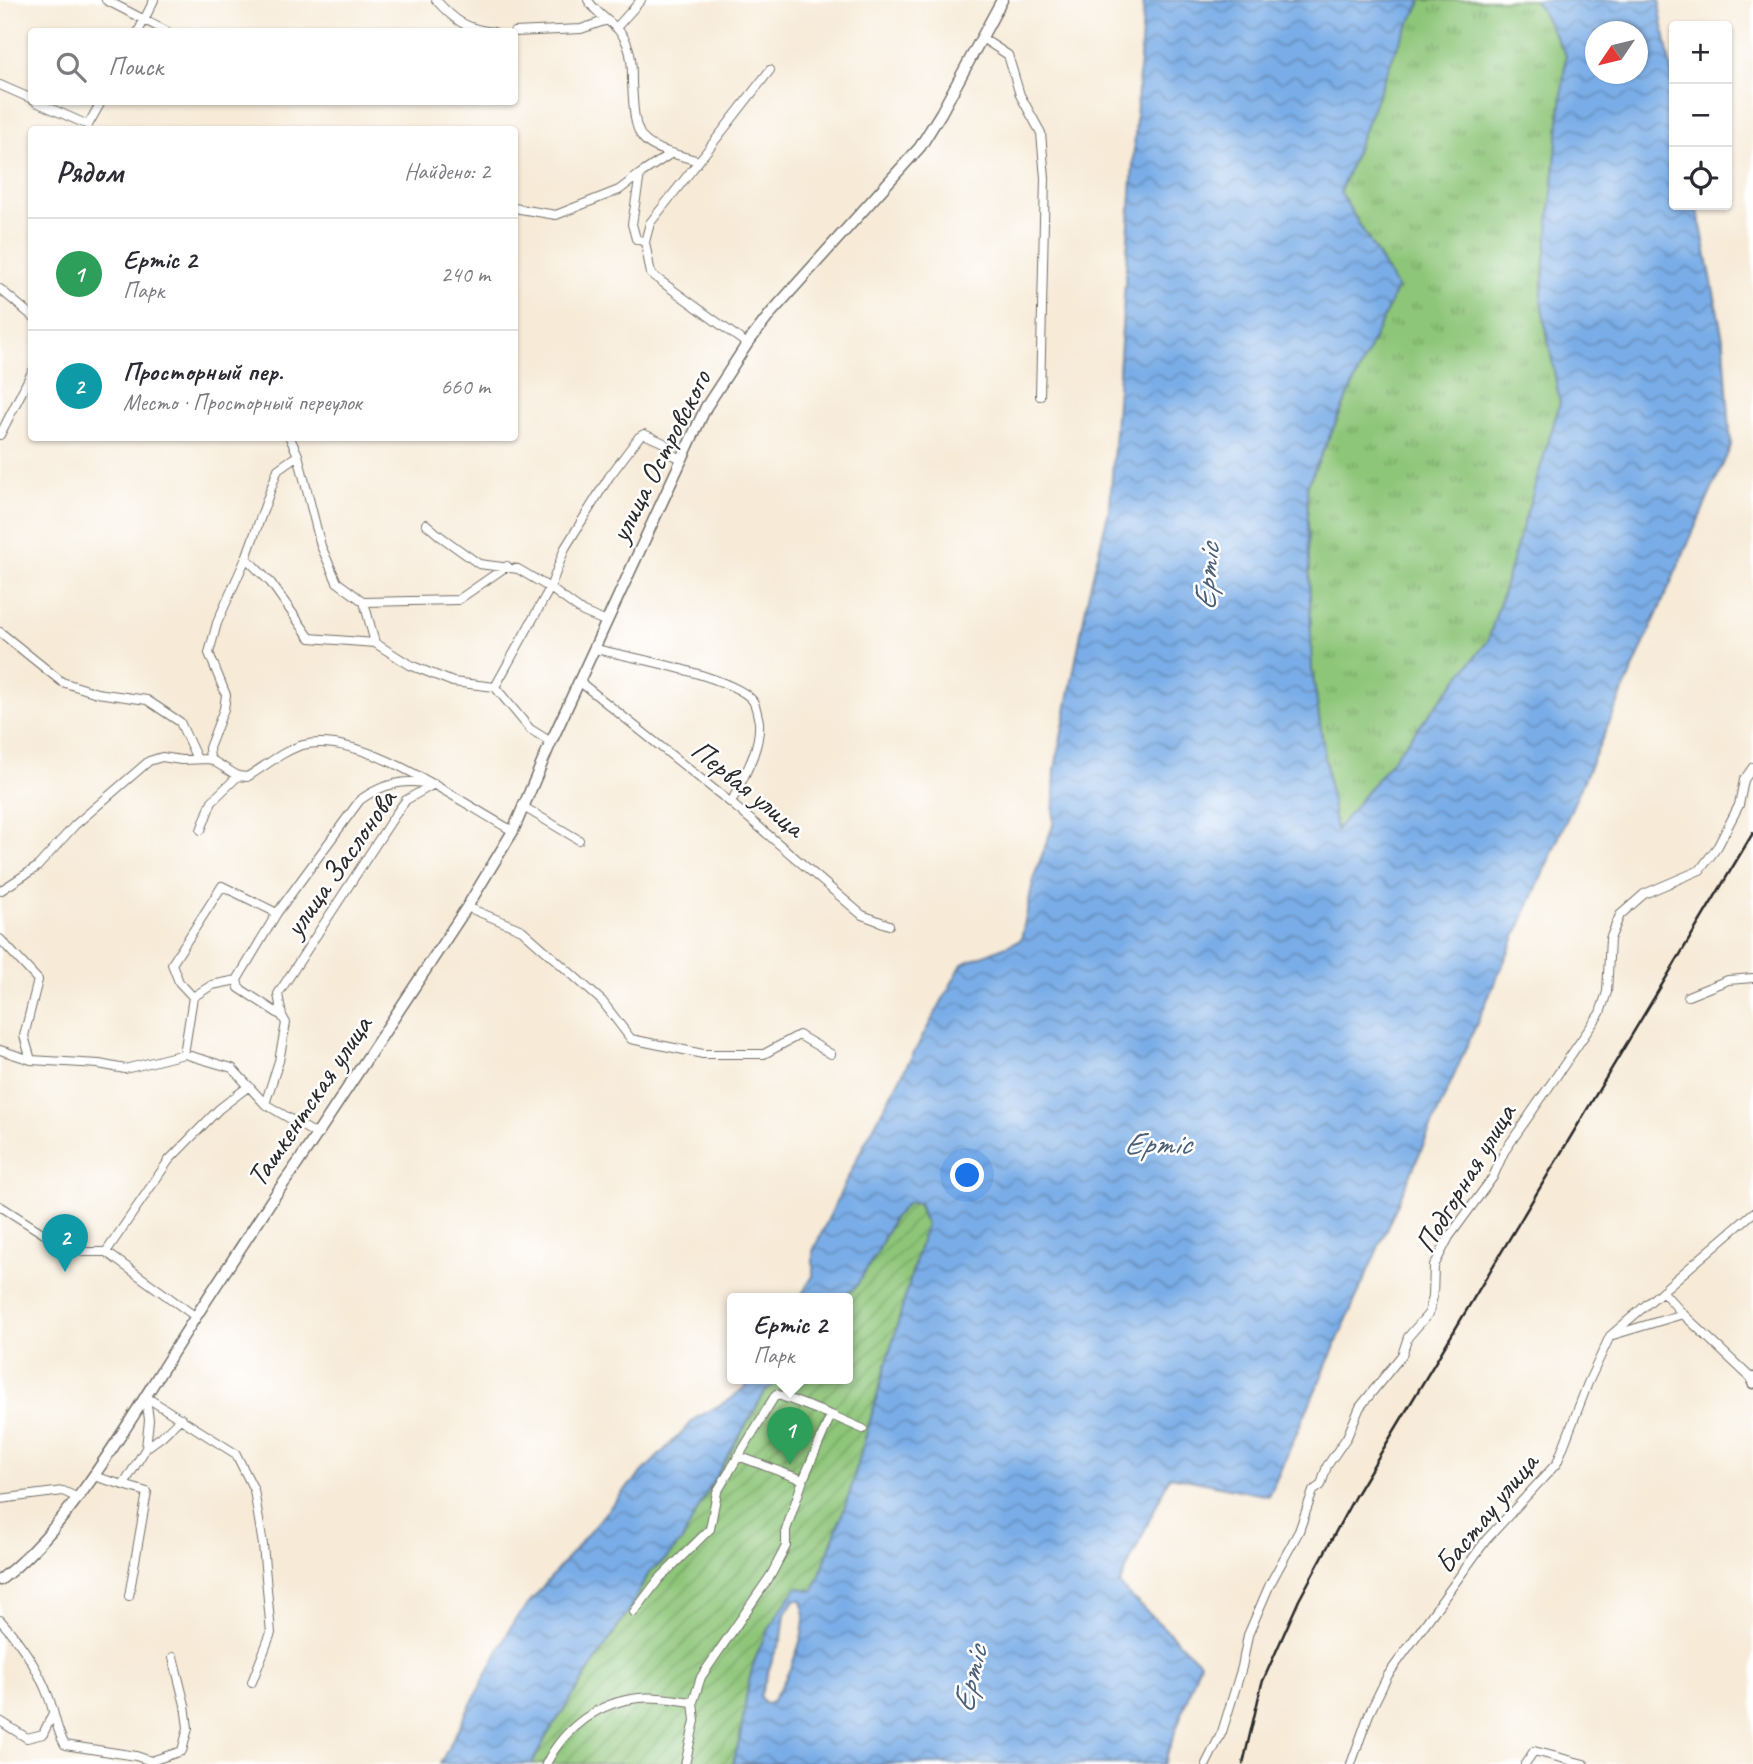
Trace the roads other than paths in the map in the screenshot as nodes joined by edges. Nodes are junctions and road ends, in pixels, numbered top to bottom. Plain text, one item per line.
1 (106, 0) edge
2 (154, 0) edge
3 (436, 0) edge
4 (588, 0) edge
5 (641, 0) edge
6 (1002, 0) edge
7 (144, 20) junction
8 (611, 24) junction
9 (140, 28) edge
10 (160, 28) edge
11 (472, 28) edge
12 (518, 32) edge
13 (982, 38) junction
14 (770, 70) dead end
15 (1, 86) edge
16 (28, 97) edge
17 (45, 105) edge
18 (99, 105) edge
19 (88, 125) joint
20 (672, 153) junction
21 (699, 161) junction
22 (640, 174) junction
23 (518, 209) edge
24 (645, 242) junction
25 (0, 289) edge
26 (28, 313) edge
27 (747, 344) junction
28 (28, 380) edge
29 (1040, 396) dead end
30 (0, 435) edge
31 (291, 441) edge
32 (298, 455) junction
33 (683, 459) junction
34 (426, 524) dead end
35 (246, 558) junction
36 (507, 566) junction
37 (550, 588) junction
38 (363, 602) junction
39 (607, 622) junction
40 (0, 632) edge
41 (375, 643) junction
42 (595, 649) junction
43 (580, 682) junction
44 (495, 687) junction
45 (551, 742) junction
46 (197, 759) junction
47 (210, 759) junction
48 (1753, 767) edge
49 (238, 776) junction
50 (434, 784) junction
51 (731, 803) junction
52 (522, 806) junction
53 (201, 830) dead end
54 (513, 831) junction
55 (579, 840) dead end
56 (0, 891) edge
57 (467, 907) junction
58 (277, 913) junction
59 (889, 925) dead end
60 (0, 939) edge
61 (1753, 978) edge
62 (237, 980) junction
63 (1688, 996) dead end
64 (193, 997) junction
65 (282, 1016) junction
66 (0, 1050) edge
67 (184, 1054) junction
68 (831, 1054) dead end
69 (31, 1060) junction
70 (249, 1086) junction
71 (265, 1104) junction
72 (316, 1134) junction
73 (0, 1206) edge
74 (1753, 1213) edge
75 (106, 1252) junction
76 (1662, 1291) junction
77 (1683, 1314) junction
78 (196, 1317) junction
79 (1610, 1336) junction
80 (1753, 1380) edge
81 (146, 1397) junction
82 (831, 1415) junction
83 (181, 1418) junction
84 (863, 1429) dead end
85 (146, 1448) junction
86 (738, 1456) junction
87 (93, 1476) junction
88 (803, 1480) junction
89 (124, 1484) junction
90 (76, 1497) junction
91 (0, 1499) edge
92 (0, 1580) edge
93 (129, 1596) dead end
94 (634, 1612) dead end
95 (0, 1620) edge
96 (173, 1657) dead end
97 (252, 1682) dead end
98 (693, 1702) junction
99 (53, 1713) junction
100 (0, 1721) edge
101 (152, 1763) edge
102 (545, 1764) edge
103 (685, 1764) edge
104 (1206, 1764) edge
105 (1351, 1764) edge
106 (1525, 1764) edge
107 (1584, 1764) edge

1 - 7 street
2 - 7 street
3 - 11 street
4 - 8 street
5 - 8 street
6 - 13 main road, улица Островского
7 - 9 street
7 - 10 street
8 - 12 street
8 - 20 street
13 - 27 main road, улица Островского
13 - 29 street
14 - 21 street
15 - 16 street
17 - 19 street
18 - 19 street
20 - 21 street
20 - 22 street
21 - 24 street
22 - 23 street
22 - 24 street
24 - 27 street
25 - 26 street
27 - 33 main road, улица Островского
28 - 30 street
31 - 32 street
32 - 35 street
32 - 38 street
33 - 37 street
33 - 39 main road, улица Островского
34 - 36 street
35 - 41 street
35 - 47 street
36 - 37 street
36 - 38 street
37 - 39 street
37 - 44 street
38 - 41 street
39 - 42 main road, улица Островского
40 - 46 street
41 - 44 street
42 - 43 main road, улица Островского
42 - 51 street
43 - 45 main road, улица Островского
43 - 51 street, Первая улица
44 - 45 street
45 - 52 main road, улица Островского
46 - 47 street
46 - 56 street
47 - 49 street
48 - 104 street, Подгорная улица
49 - 50 street
49 - 53 street
50 - 54 street
50 - 58 street, улица Заслонова
50 - 65 street, улица Заслонова
51 - 59 street, Первая улица
52 - 54 main road, улица Островского
52 - 55 street
54 - 57 main road, Ташкентская улица
57 - 68 street
57 - 72 main road, Ташкентская улица
58 - 62 street, улица Заслонова
58 - 64 street
60 - 69 street
61 - 63 street
62 - 64 street
62 - 65 street
64 - 67 street
65 - 71 street, улица Заслонова
66 - 69 street
67 - 69 street
67 - 70 street
70 - 71 street
70 - 75 street
71 - 72 street
72 - 78 main road, Ташкентская улица
73 - 75 street
74 - 76 street, Бастау улица
75 - 78 street
76 - 77 street
76 - 79 street, Бастау улица
77 - 79 street
77 - 80 street
78 - 81 main road, Ташкентская улица
79 - 105 street, Бастау улица
81 - 83 street
81 - 85 street
81 - 87 main road, Ташкентская улица
82 - 84 street
82 - 86 street
82 - 88 street
83 - 85 street
83 - 97 street
85 - 89 street
86 - 88 street
86 - 94 street
87 - 89 street
87 - 90 main road, Ташкентская улица
88 - 98 street
89 - 93 street
90 - 91 street
90 - 92 main road, Ташкентская улица
95 - 99 street
96 - 101 street
98 - 102 street
98 - 103 street
99 - 100 street
99 - 101 street
106 - 107 street

